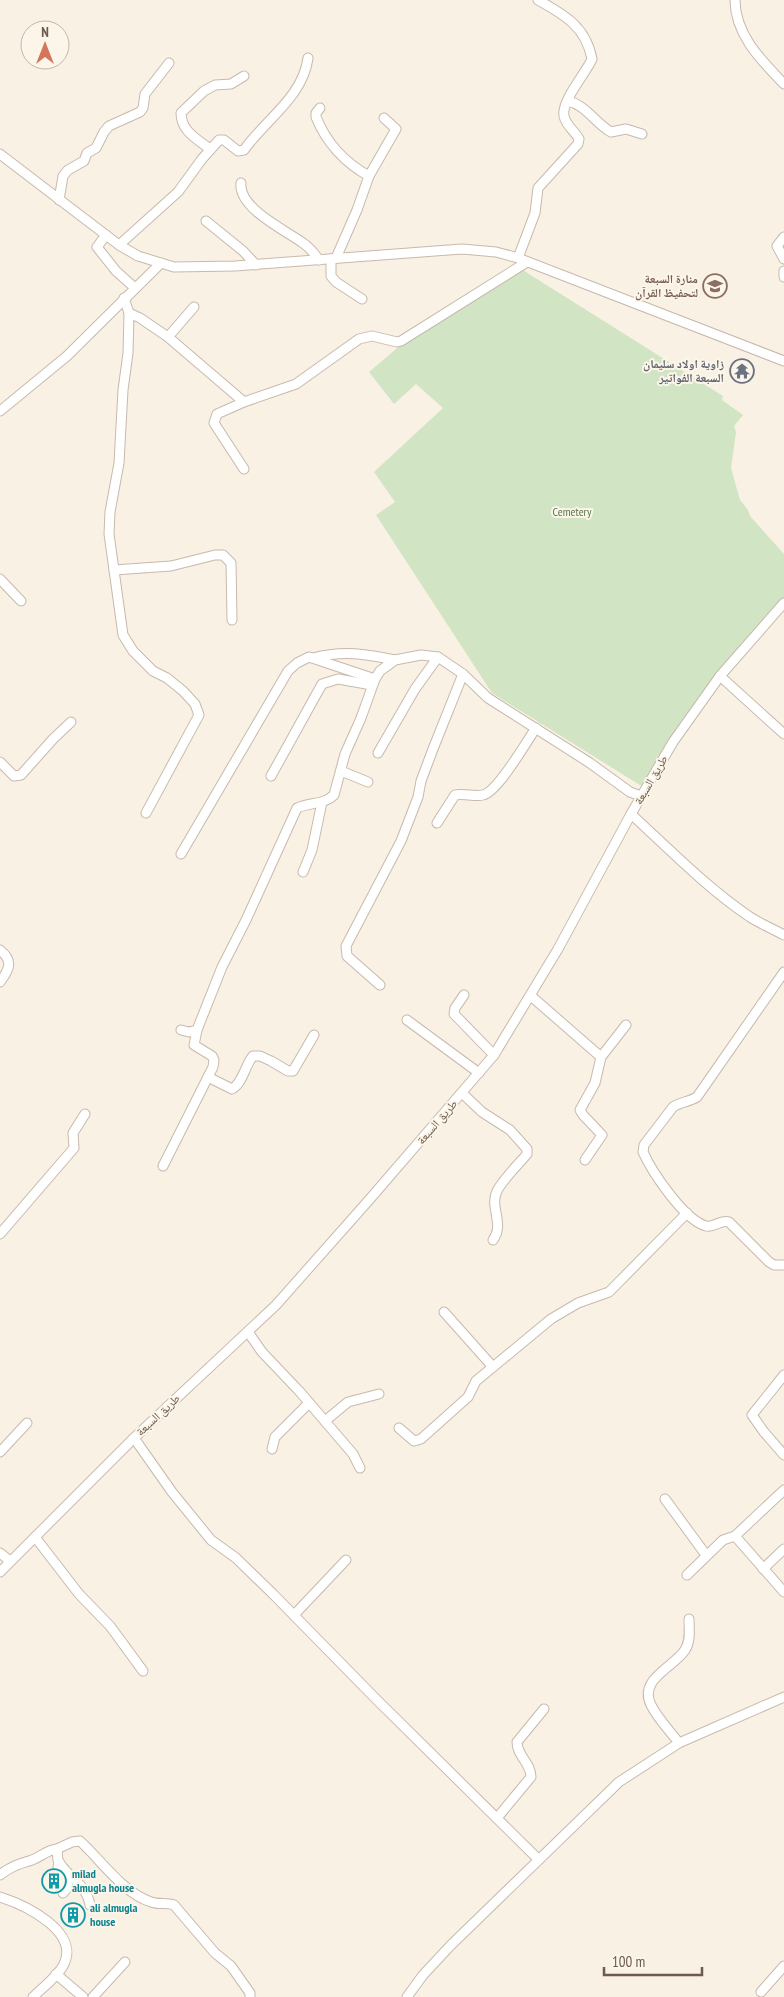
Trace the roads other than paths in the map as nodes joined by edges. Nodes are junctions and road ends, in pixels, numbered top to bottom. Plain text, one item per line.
1 (538, 0) edge
2 (735, 0) edge
3 (308, 58) dead end
4 (169, 63) dead end
5 (244, 76) dead end
6 (784, 84) edge
7 (568, 102) junction
8 (320, 108) dead end
9 (384, 118) dead end
10 (642, 134) dead end
11 (210, 149) junction
12 (0, 154) edge
13 (369, 176) junction
14 (241, 183) dead end
15 (60, 200) junction
16 (206, 220) dead end
17 (106, 235) junction
18 (784, 237) edge
19 (119, 245) junction
20 (334, 258) junction
21 (784, 259) edge
22 (319, 260) junction
23 (523, 260) junction
24 (161, 263) junction
25 (256, 265) junction
26 (784, 271) edge
27 (784, 277) edge
28 (135, 288) junction
29 (124, 298) junction
30 (362, 299) dead end
31 (194, 307) dead end
32 (129, 313) junction
33 (168, 337) junction
34 (784, 361) edge
35 (244, 402) junction
36 (0, 411) edge
37 (244, 469) dead end
38 (114, 570) junction
39 (0, 579) edge
40 (21, 601) dead end
41 (784, 603) edge
42 (232, 620) dead end
43 (438, 657) junction
44 (313, 658) junction
45 (396, 660) junction
46 (463, 674) junction
47 (720, 676) junction
48 (374, 682) junction
49 (71, 722) dead end
50 (536, 728) junction
51 (784, 734) edge
52 (378, 753) dead end
53 (0, 762) edge
54 (341, 771) junction
55 (271, 776) dead end
56 (368, 782) dead end
57 (641, 796) junction
58 (322, 802) junction
59 (146, 813) dead end
60 (631, 814) junction
61 (437, 823) dead end
62 (181, 854) dead end
63 (304, 872) dead end
64 (784, 935) edge
65 (0, 950) edge
66 (784, 972) edge
67 (0, 982) edge
68 (380, 985) dead end
69 (464, 995) dead end
70 (531, 996) junction
71 (407, 1020) dead end
72 (626, 1025) dead end
73 (181, 1030) dead end
74 (197, 1030) junction
75 (314, 1035) dead end
76 (494, 1055) junction
77 (601, 1057) junction
78 (479, 1073) junction
79 (208, 1077) junction
80 (462, 1093) junction
81 (85, 1114) dead end
82 (585, 1160) dead end
83 (163, 1166) dead end
84 (687, 1213) junction
85 (0, 1234) edge
86 (493, 1240) dead end
87 (784, 1265) edge
88 (444, 1312) dead end
89 (248, 1332) junction
90 (493, 1367) junction
91 (784, 1375) edge
92 (379, 1394) dead end
93 (310, 1403) junction
94 (325, 1421) junction
95 (27, 1423) dead end
96 (399, 1428) dead end
97 (134, 1438) junction
98 (272, 1449) dead end
99 (0, 1452) edge
100 (784, 1456) edge
101 (360, 1468) dead end
102 (784, 1490) edge
103 (665, 1500) dead end
104 (735, 1536) junction
105 (34, 1537) junction
106 (784, 1549) edge
107 (0, 1553) edge
108 (706, 1556) junction
109 (346, 1560) dead end
110 (10, 1561) junction
111 (763, 1569) junction
112 (0, 1572) edge
113 (687, 1575) dead end
114 (784, 1592) edge
115 (294, 1615) junction
116 (689, 1619) dead end
117 (143, 1671) dead end
118 (784, 1697) edge
119 (544, 1709) dead end
120 (679, 1743) junction
121 (497, 1818) junction
122 (57, 1849) junction
123 (538, 1859) junction
124 (58, 1861) junction
125 (0, 1874) edge
126 (63, 1893) dead end
127 (0, 1897) edge
128 (90, 1905) dead end
129 (125, 1962) dead end
130 (784, 1966) edge
131 (56, 1974) junction
132 (761, 1992) dead end
133 (33, 1997) edge
134 (83, 1997) edge
135 (93, 1997) edge
136 (250, 1997) edge
137 (407, 1997) edge

1 - 7 street
2 - 6 street
3 - 11 street
4 - 15 street
5 - 11 street
7 - 10 street
7 - 23 street
8 - 13 street
9 - 13 street
11 - 19 street
12 - 15 street
13 - 20 street
14 - 22 street
15 - 17 street
16 - 25 street
17 - 19 street
17 - 28 street
18 - 21 street
19 - 24 street
20 - 22 street
20 - 23 street
20 - 30 street
22 - 25 street
23 - 34 street
23 - 35 street
24 - 25 street
24 - 28 street
26 - 27 street
28 - 29 street
29 - 32 street
29 - 36 street
31 - 33 street
32 - 33 street
32 - 38 street
33 - 35 street
35 - 37 street
38 - 42 street
38 - 59 street
39 - 40 street
41 - 47 street, طريق السبعة
43 - 45 street
43 - 46 street
43 - 52 street
44 - 45 street
44 - 48 street
44 - 62 street
45 - 48 street
46 - 50 street
46 - 68 street
47 - 51 street
47 - 57 street, طريق السبعة
48 - 54 street
48 - 55 street
49 - 53 street
50 - 57 street
50 - 61 street
54 - 56 street
54 - 58 street
57 - 60 street, طريق السبعة
58 - 63 street
58 - 74 street
60 - 64 street
60 - 70 street, طريق السبعة
65 - 67 street
66 - 84 street
69 - 76 street
70 - 76 street, طريق السبعة
70 - 77 street
71 - 78 street
72 - 77 street
73 - 74 street
74 - 79 street
75 - 79 street
76 - 78 street, طريق السبعة
77 - 82 street
78 - 80 street, طريق السبعة
79 - 83 street
80 - 86 street
80 - 89 street, طريق السبعة
81 - 85 street
84 - 87 street
84 - 90 street
88 - 90 street
89 - 93 street
89 - 97 street, طريق السبعة
90 - 96 street
91 - 100 street
92 - 94 street
93 - 94 street
93 - 98 street
94 - 101 street
95 - 99 street
97 - 105 street, طريق السبعة
97 - 115 street
102 - 104 street
103 - 108 street
104 - 108 street
104 - 111 street
105 - 110 street, طريق السبعة
105 - 117 street
106 - 111 street
107 - 110 street
108 - 113 street
109 - 115 street
110 - 112 street, طريق السبعة
111 - 114 street
115 - 121 street
116 - 120 street
118 - 120 street
119 - 121 street
120 - 123 street
121 - 123 street
122 - 124 street
122 - 125 street
122 - 136 street
123 - 137 street
124 - 126 street
124 - 128 street
127 - 131 street
129 - 135 street
130 - 132 street
131 - 133 street
131 - 134 street

